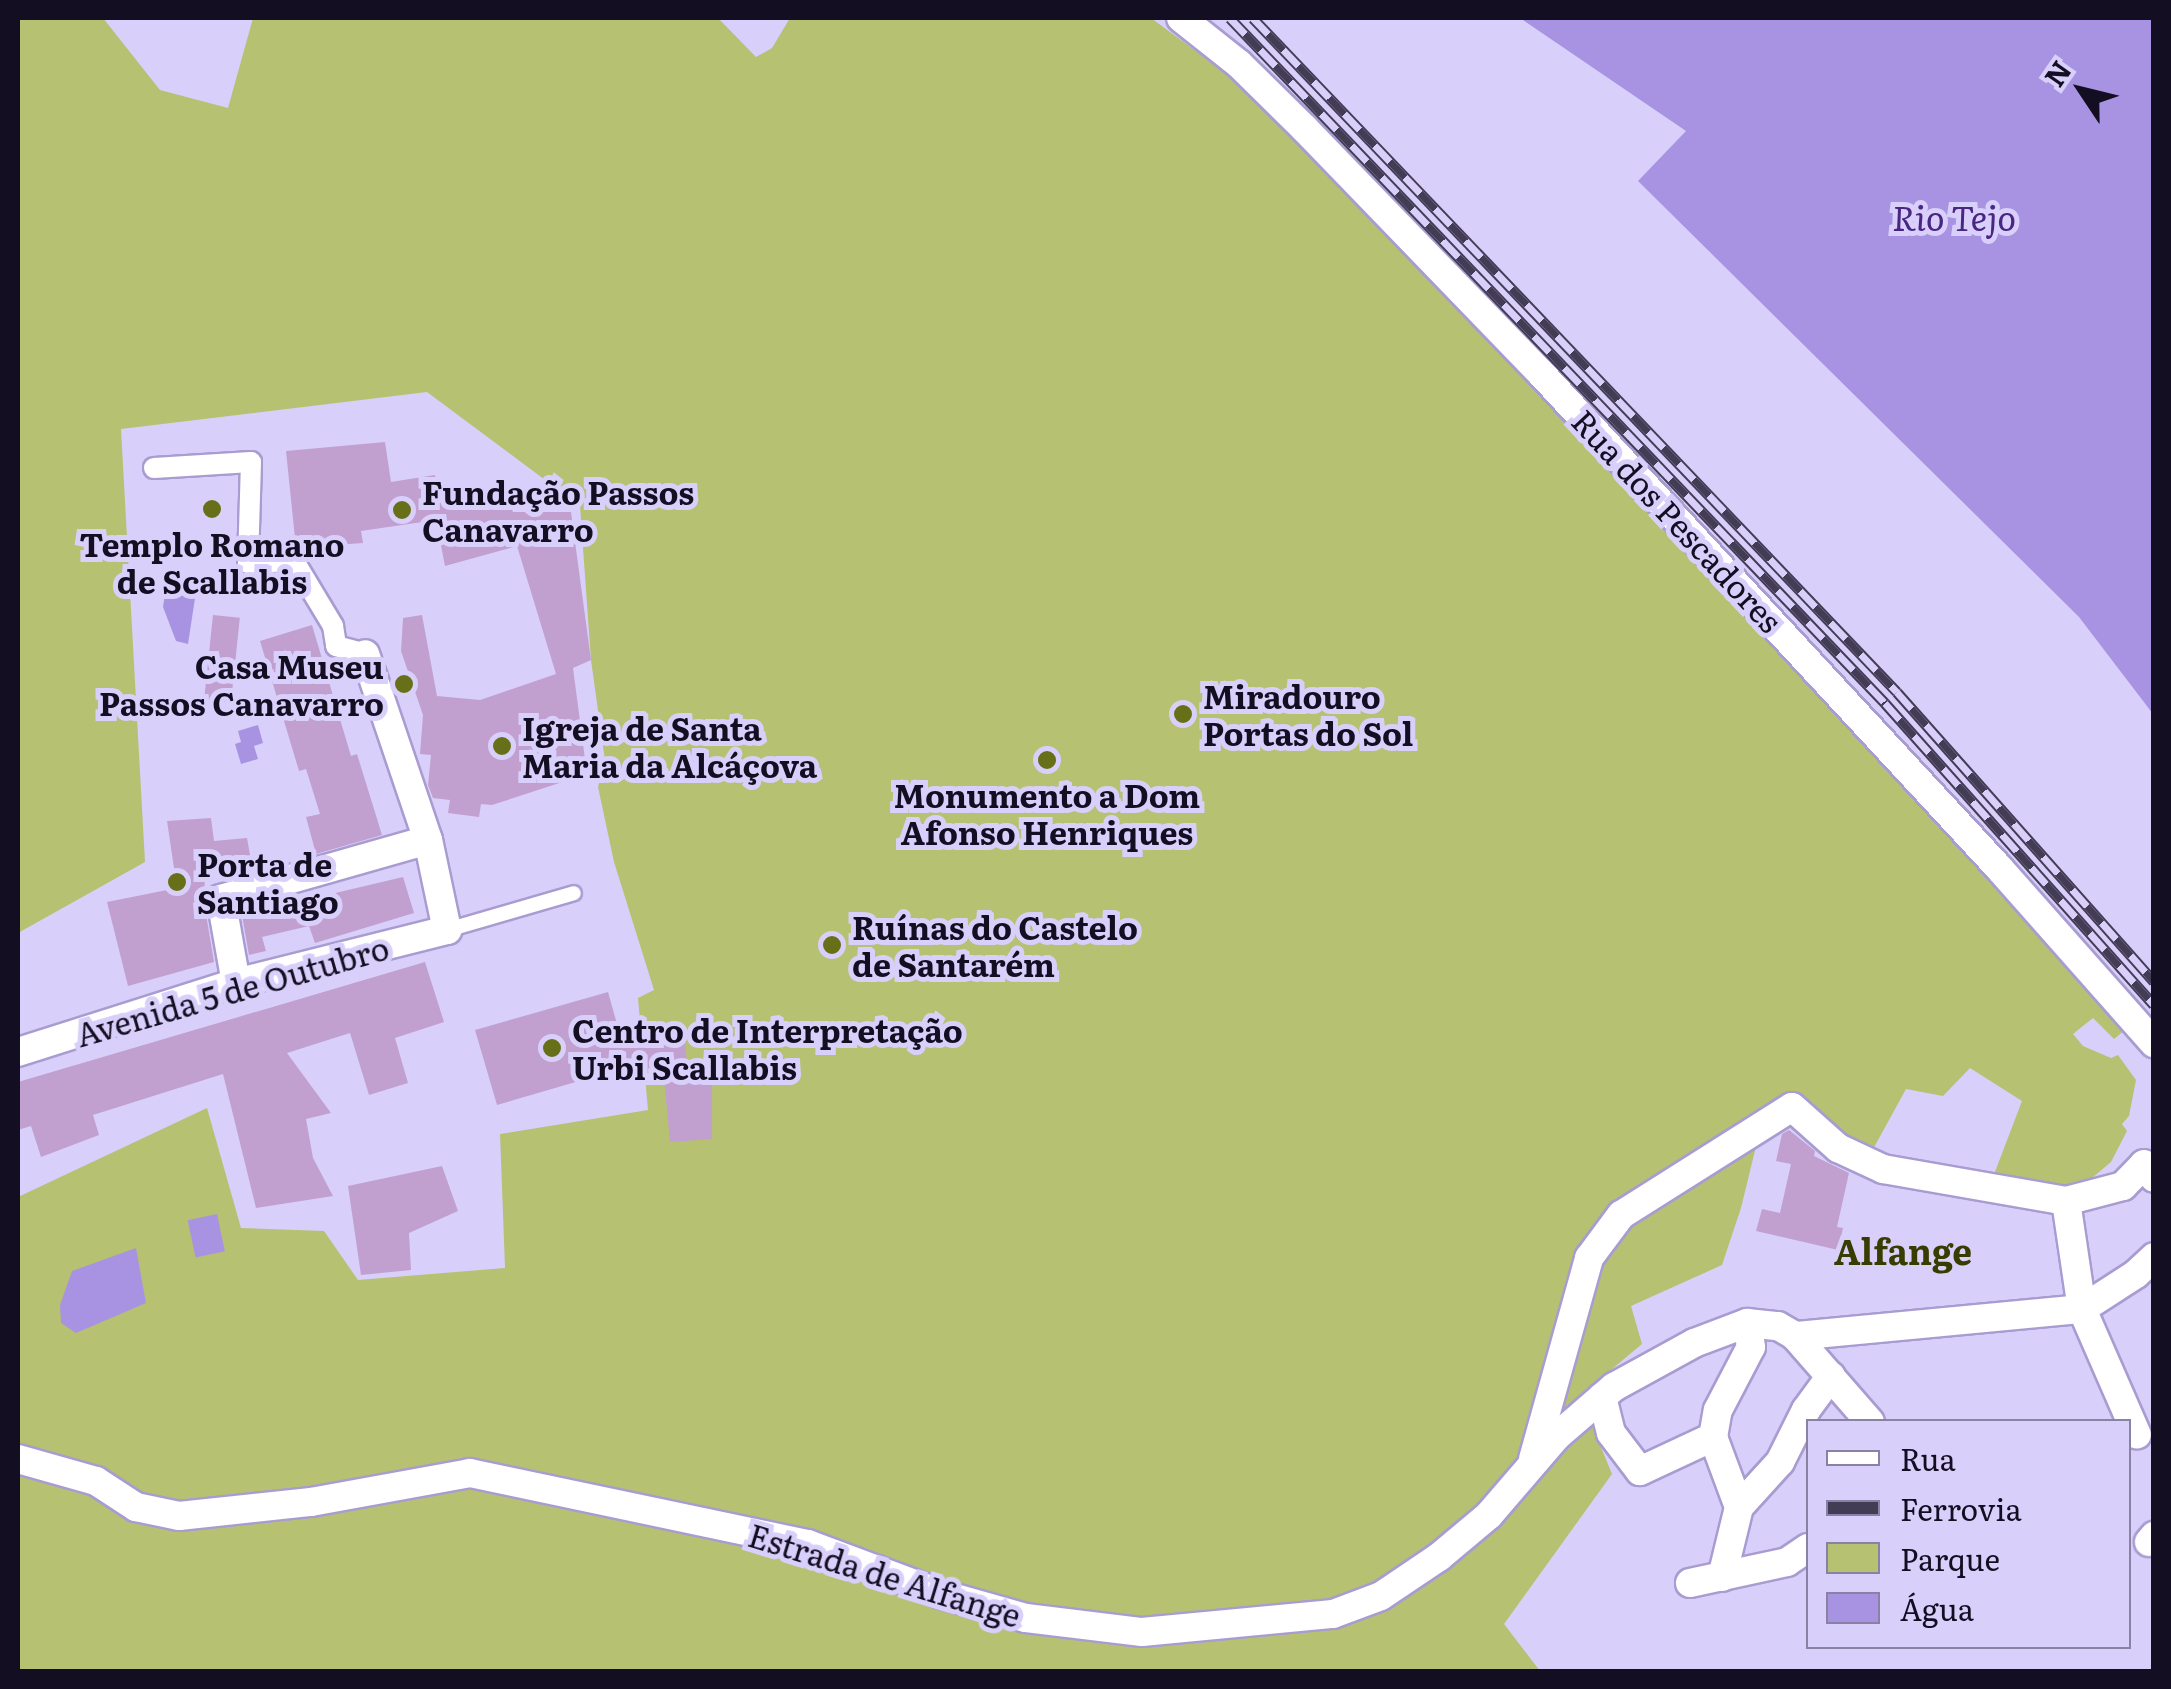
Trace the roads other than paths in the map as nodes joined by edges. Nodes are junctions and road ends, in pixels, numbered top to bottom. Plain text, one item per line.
1 (1181, 18) edge
2 (154, 468) dead end
3 (365, 654) joint
4 (428, 840) junction
5 (574, 892) dead end
6 (447, 930) junction
7 (236, 983) junction
8 (2154, 1043) edge
9 (18, 1052) edge
10 (2154, 1178) edge
11 (2066, 1201) junction
12 (2154, 1257) edge
13 (2082, 1309) junction
14 (1747, 1322) junction
15 (1795, 1336) junction
16 (1831, 1376) junction
17 (1602, 1396) junction
18 (1867, 1419) edge
19 (2140, 1434) edge
20 (1713, 1438) junction
21 (18, 1459) edge
22 (1530, 1470) junction
23 (1739, 1507) junction
24 (1806, 1549) edge
25 (1722, 1577) junction
26 (1690, 1582) dead end

1 - 8 street, Rua dos Pescadores
2 - 3 street
3 - 4 street
4 - 6 street
4 - 7 street
5 - 6 lane
6 - 7 street, Avenida 5 de Outubro
7 - 9 street, Avenida 5 de Outubro
10 - 11 street
11 - 13 street
11 - 22 street
12 - 13 street
13 - 15 street
13 - 19 street
14 - 15 street
14 - 17 street, Estrada de Alfange
14 - 20 street
15 - 16 street
16 - 18 street
16 - 23 street
17 - 20 street
17 - 22 street, Estrada de Alfange
20 - 23 street
21 - 22 street, Estrada de Alfange
23 - 25 street
24 - 25 street
25 - 26 street

